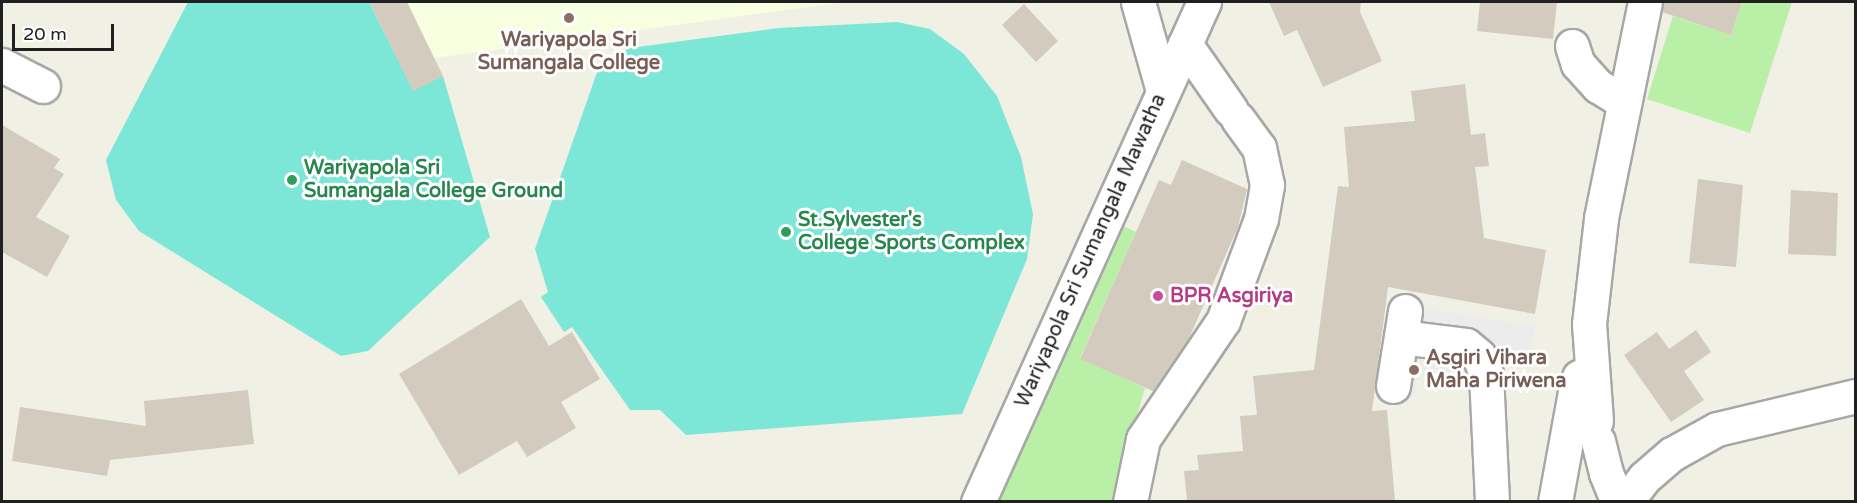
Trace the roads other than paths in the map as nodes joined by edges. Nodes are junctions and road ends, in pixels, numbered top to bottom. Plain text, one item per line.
1 (1138, 2) edge
2 (1204, 2) edge
3 (1645, 2) edge
4 (1185, 44) junction
5 (1572, 46) dead end
6 (2, 65) edge
7 (43, 86) dead end
8 (1163, 91) junction
9 (1622, 101) junction
10 (1593, 371) junction
11 (1393, 386) dead end
12 (1856, 396) edge
13 (978, 501) edge
14 (1130, 501) edge
15 (1492, 501) edge
16 (1556, 501) edge
17 (1618, 501) edge
18 (1626, 501) edge

1 - 8 street
2 - 4 street, Wariyapola Sri Sumangala Mawatha
3 - 9 street
4 - 8 street, Wariyapola Sri Sumangala Mawatha
4 - 14 street
5 - 9 street
6 - 7 street
8 - 13 street, Wariyapola Sri Sumangala Mawatha
9 - 10 street
10 - 16 street
10 - 17 street
11 - 15 street
12 - 18 street

